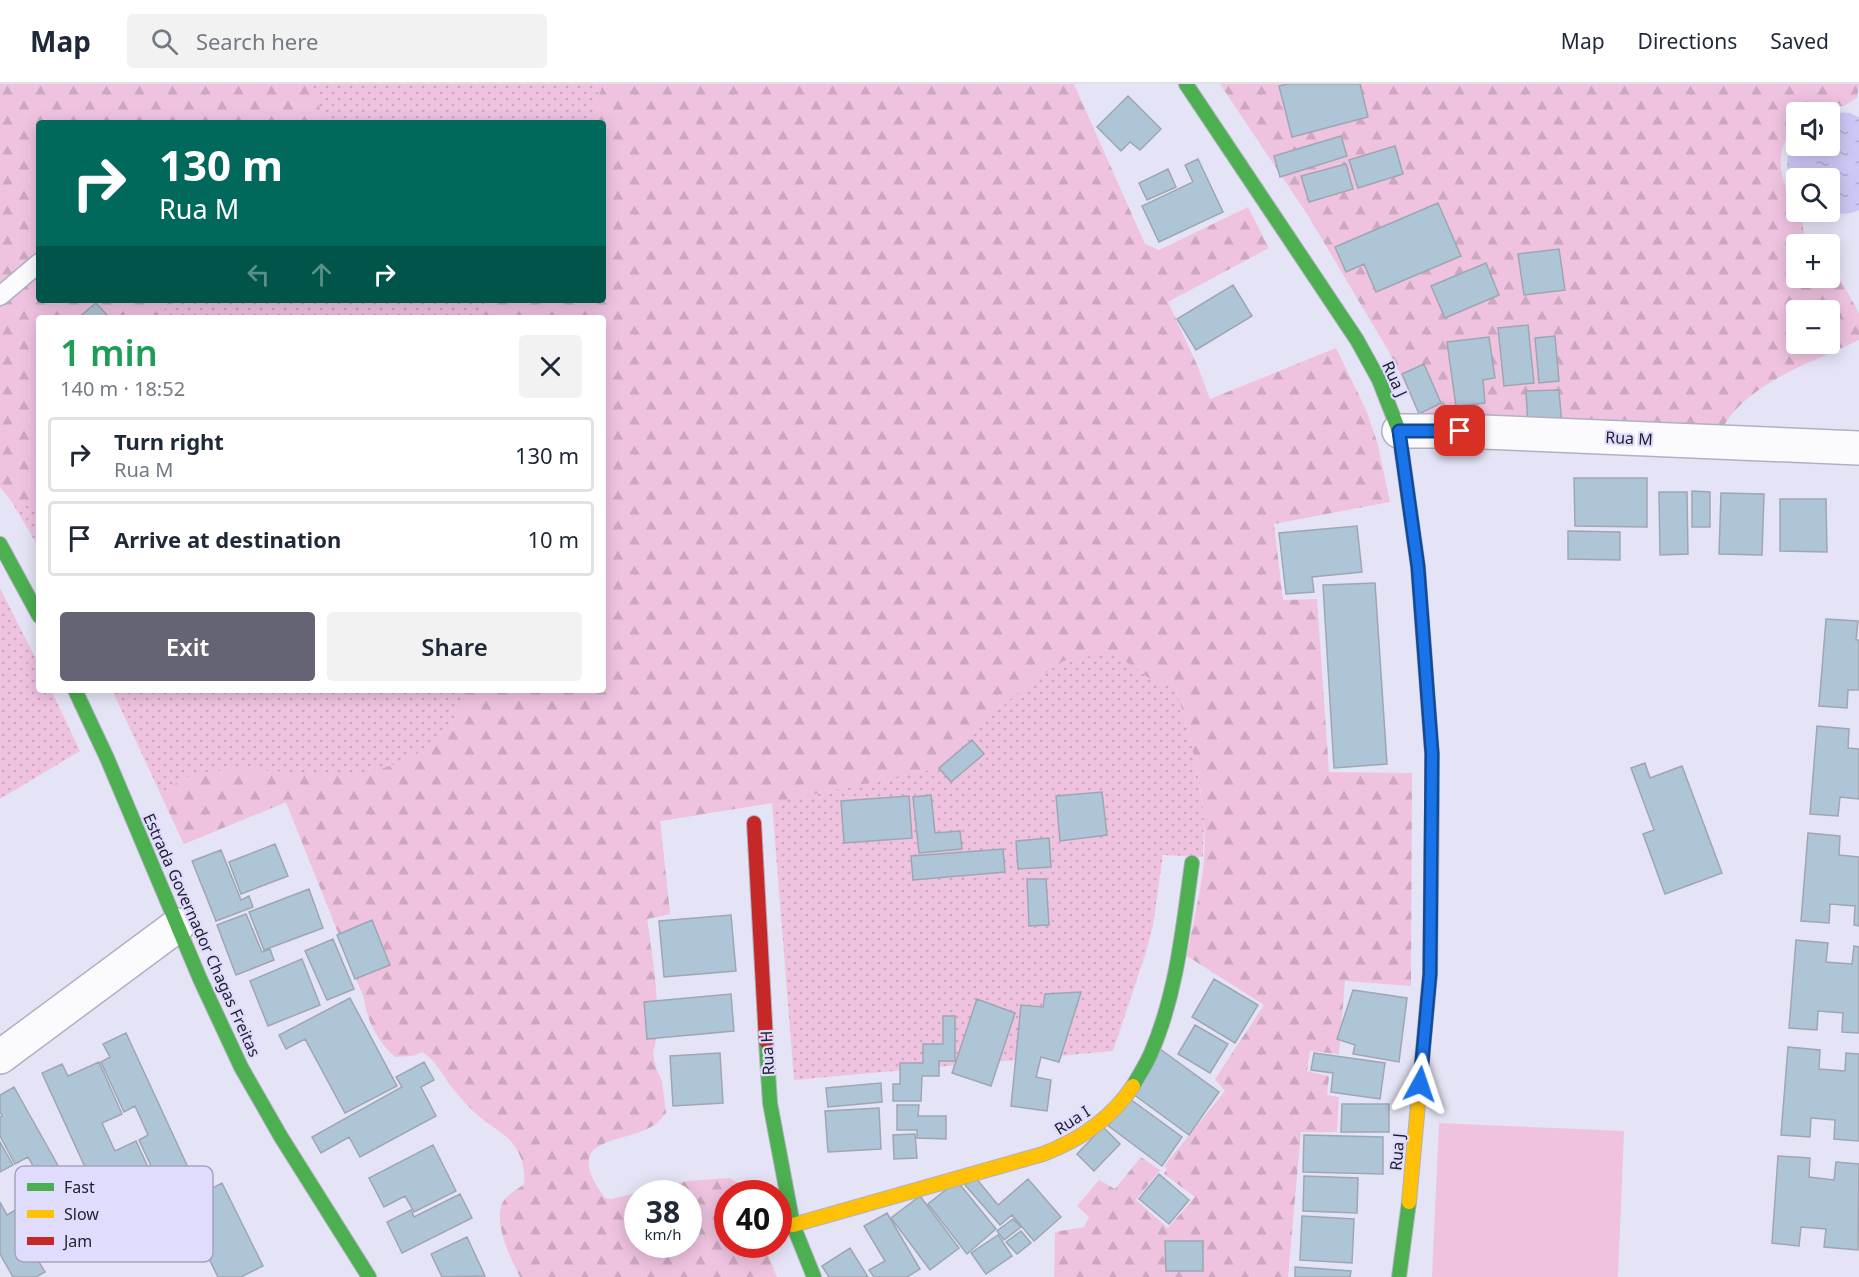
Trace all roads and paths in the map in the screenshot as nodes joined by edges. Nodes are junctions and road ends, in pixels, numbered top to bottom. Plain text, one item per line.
1 (1186, 84) edge
2 (36, 266) edge
3 (0, 297) edge
4 (1399, 431) junction
5 (1859, 448) edge
6 (0, 544) edge
7 (36, 610) edge
8 (76, 693) edge
9 (754, 823) dead end
10 (1192, 863) dead end
11 (178, 925) junction
12 (0, 1057) edge
13 (793, 1225) junction
14 (366, 1276) edge
15 (814, 1277) edge
16 (1400, 1277) edge

1 - 4 street, Rua J
2 - 3 lane
4 - 5 street, Rua M
4 - 16 street, Rua J
6 - 7 street
8 - 11 street, Estrada Governador Chagas Freitas
9 - 13 street, Rua H
10 - 13 street, Rua I
11 - 12 street
11 - 14 street, Estrada Governador Chagas Freitas
13 - 15 street, Rua H

